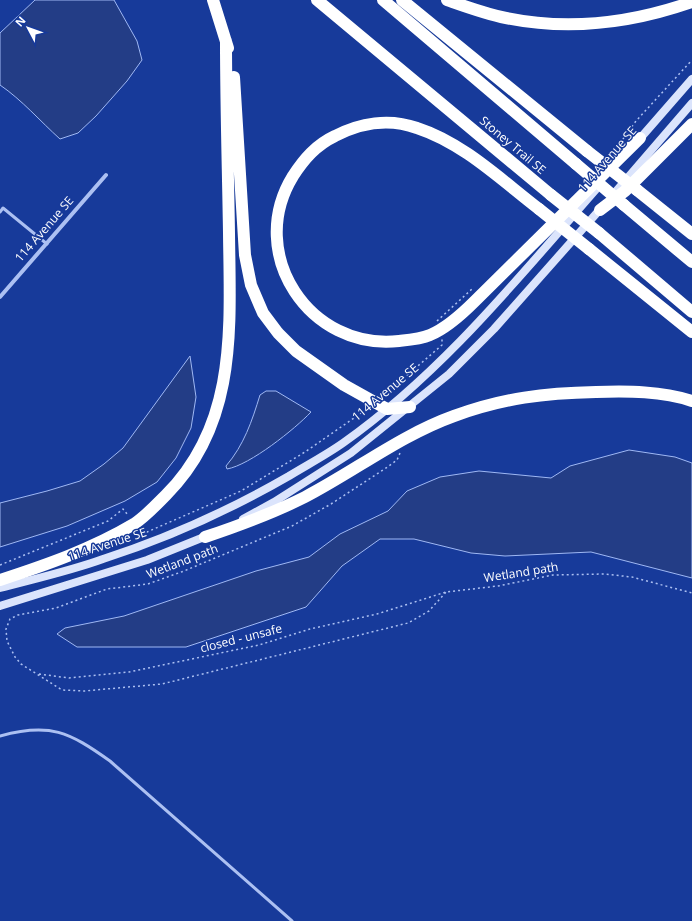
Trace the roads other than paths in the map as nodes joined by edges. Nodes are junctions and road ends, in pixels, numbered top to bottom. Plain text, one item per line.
1 (213, 0) edge
2 (317, 0) edge
3 (383, 0) edge
4 (402, 0) edge
5 (448, 0) edge
6 (692, 2) edge
7 (226, 41) junction
8 (692, 79) edge
9 (692, 103) edge
10 (692, 124) edge
11 (640, 138) junction
12 (106, 175) dead end
13 (600, 210) junction
14 (0, 212) edge
15 (692, 234) edge
16 (47, 244) junction
17 (692, 262) edge
18 (0, 297) edge
19 (692, 312) edge
20 (692, 332) edge
21 (692, 401) edge
22 (410, 407) junction
23 (387, 409) junction
24 (205, 537) junction
25 (0, 580) edge
26 (0, 588) edge
27 (0, 606) edge
28 (0, 736) edge
29 (292, 921) edge

1 - 7 highway
2 - 19 highway, Stoney Trail SE, bridge
3 - 17 highway, bridge
4 - 15 highway, bridge
5 - 6 highway
7 - 23 highway
7 - 25 highway
8 - 11 main road, 114 Avenue SE
9 - 13 main road
10 - 13 highway
11 - 20 highway, bridge
11 - 23 main road, 114 Avenue SE
12 - 16 street, 114 Avenue SE
13 - 22 main road
14 - 16 lane
16 - 18 street, 114 Avenue SE
21 - 24 highway
22 - 23 highway
22 - 24 main road
23 - 26 main road, 114 Avenue SE
24 - 27 main road
28 - 29 lane

